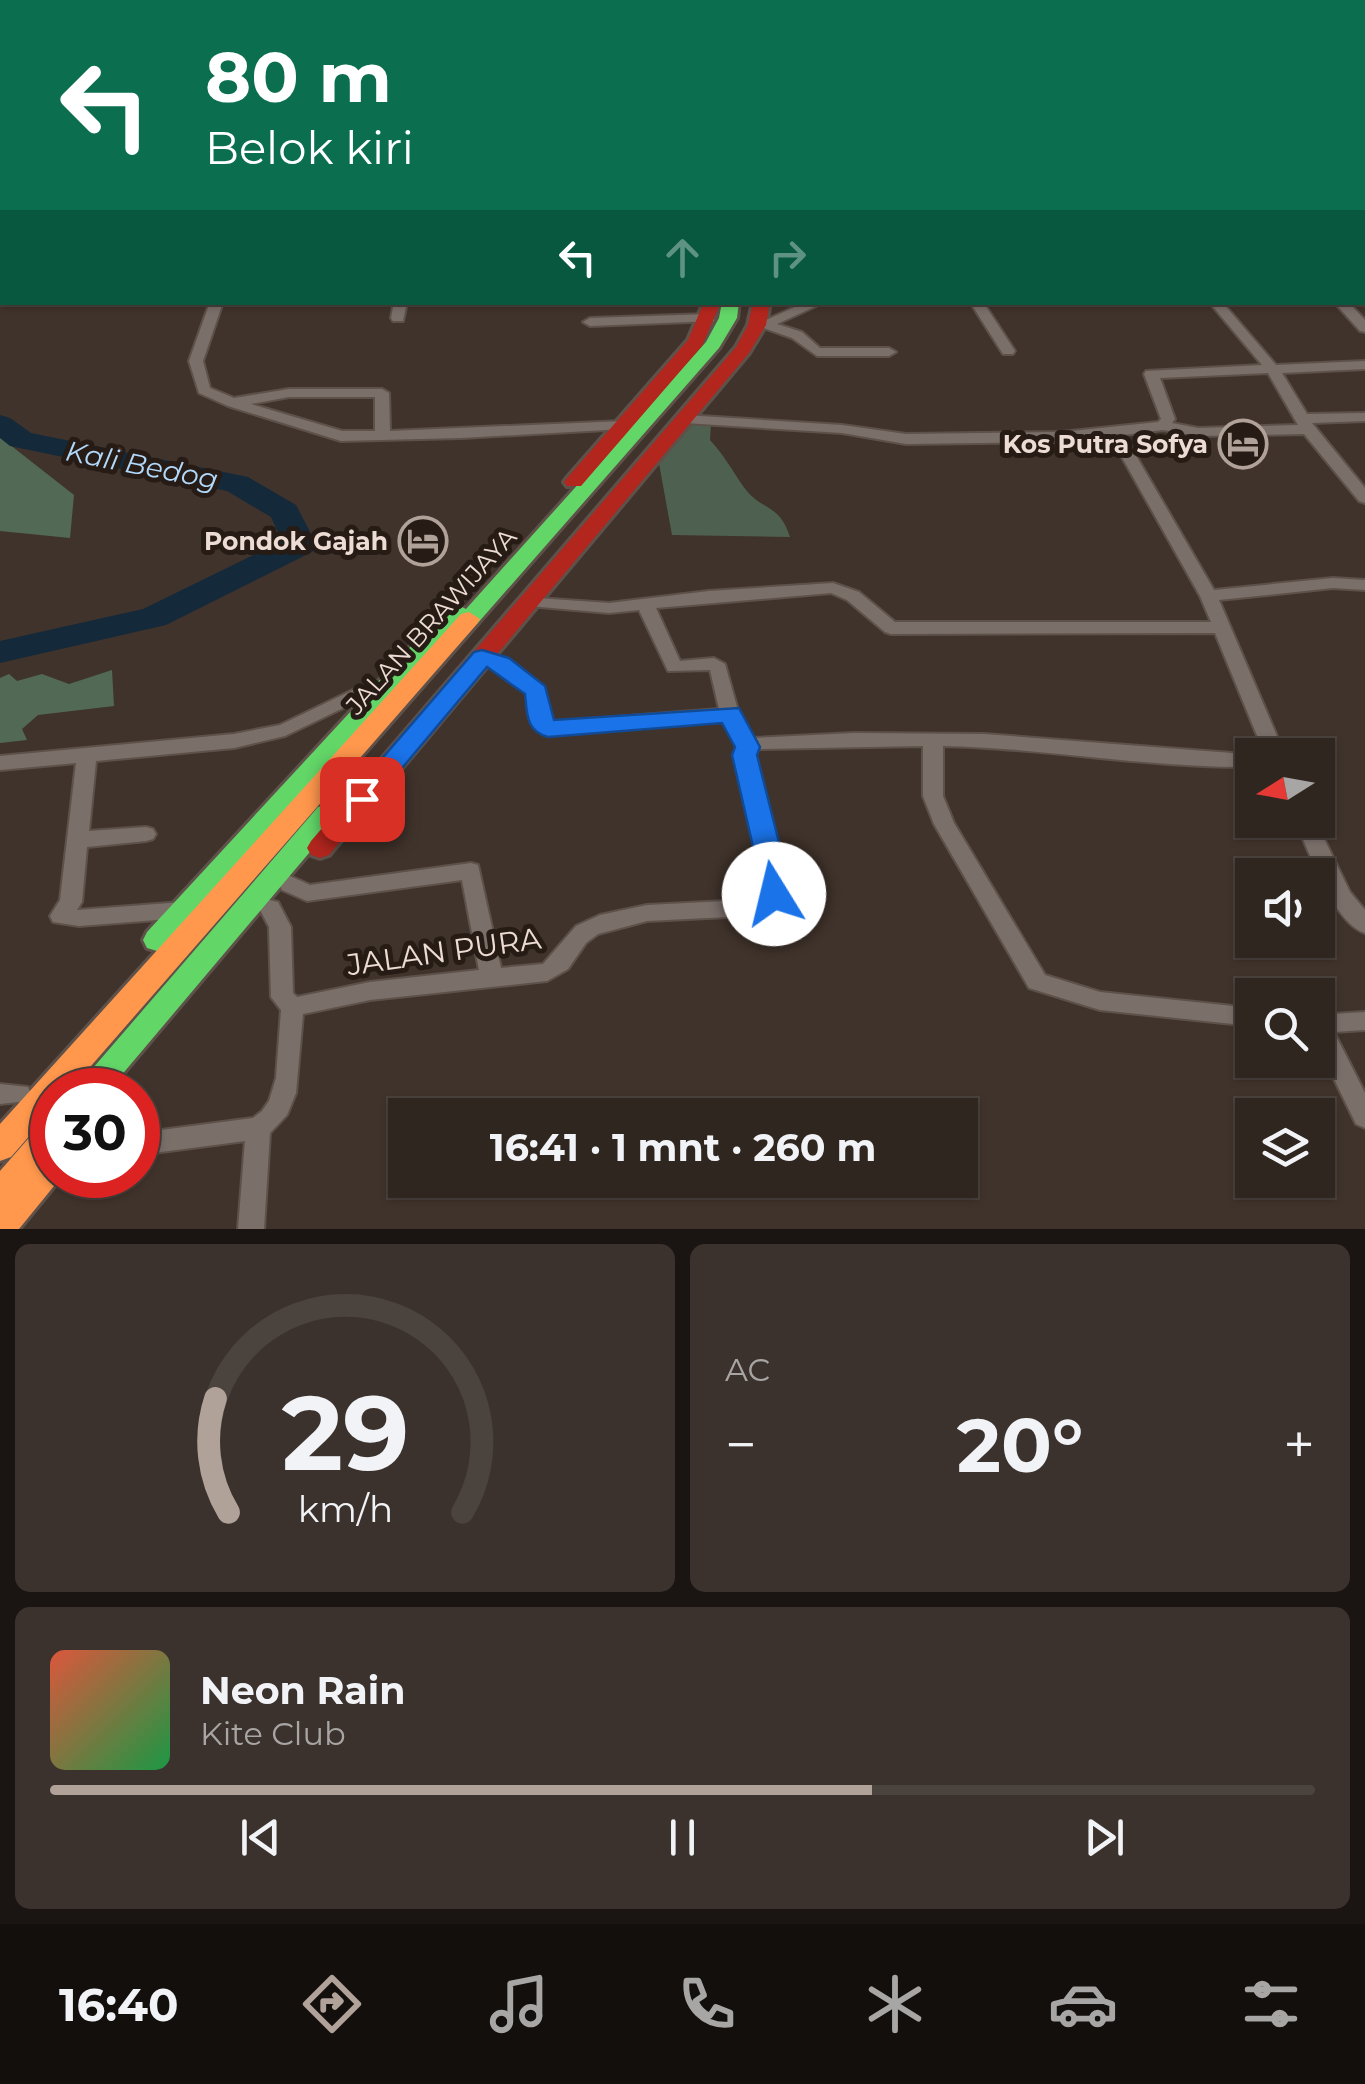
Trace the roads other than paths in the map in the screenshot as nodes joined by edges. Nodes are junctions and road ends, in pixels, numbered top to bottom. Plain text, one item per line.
1 (215, 305) edge
2 (730, 305) edge
3 (804, 305) edge
4 (978, 305) edge
5 (1218, 305) edge
6 (1343, 305) edge
7 (711, 310) edge
8 (759, 314) edge
9 (590, 322) dead end
10 (1362, 322) edge
11 (889, 352) dead end
12 (1008, 352) dead end
13 (1365, 365) edge
14 (1274, 372) junction
15 (234, 403) junction
16 (1365, 417) edge
17 (685, 419) junction
18 (624, 424) junction
19 (1304, 424) junction
20 (1163, 426) junction
21 (1116, 434) junction
22 (382, 436) junction
23 (1365, 498) edge
24 (1365, 585) edge
25 (1209, 596) junction
26 (530, 600) junction
27 (646, 605) junction
28 (1219, 627) junction
29 (482, 657) junction
30 (380, 692) junction
31 (730, 714) junction
32 (1268, 738) edge
33 (933, 742) junction
34 (747, 747) junction
35 (88, 754) junction
36 (1235, 760) edge
37 (0, 763) edge
38 (146, 834) dead end
39 (1313, 838) edge
40 (77, 840) junction
41 (290, 884) junction
42 (270, 908) junction
43 (183, 910) junction
44 (1365, 925) edge
45 (492, 977) junction
46 (294, 1008) junction
47 (1235, 1015) edge
48 (1365, 1021) edge
49 (109, 1068) edge
50 (134, 1068) edge
51 (10, 1094) edge
52 (0, 1116) edge
53 (1365, 1117) edge
54 (258, 1128) junction
55 (160, 1141) edge
56 (0, 1147) edge
57 (30, 1160) edge
58 (30, 1191) edge
59 (0, 1195) edge
60 (0, 1227) edge
61 (251, 1229) edge

1 - 15 street
2 - 56 main road, JALAN BRAWIJAYA
3 - 8 street
4 - 12 street
5 - 14 street
6 - 10 street
7 - 9 street
7 - 18 main road
8 - 11 street
8 - 17 main road
8 - 49 main road, JALAN BRAWIJAYA
13 - 14 street
14 - 19 street
14 - 20 street
15 - 22 street
15 - 22 street
16 - 19 street
17 - 21 street
17 - 26 main road
18 - 22 street
18 - 30 main road
19 - 20 street
19 - 23 street
20 - 21 street
21 - 25 street
24 - 25 street
25 - 28 street
26 - 27 street
26 - 29 main road
27 - 28 street
27 - 31 street
28 - 32 street
29 - 31 street
29 - 41 main road
30 - 35 street
30 - 43 main road
31 - 34 street
33 - 34 street
33 - 36 street
33 - 47 street
34 - 45 street, JALAN PURA
35 - 37 street
35 - 40 street
38 - 40 street
39 - 44 street
40 - 43 street
41 - 42 main road
41 - 45 street
42 - 46 street
42 - 50 main road
43 - 51 main road
45 - 46 street, JALAN PURA
46 - 54 street
48 - 53 street
51 - 52 main road
54 - 55 street
54 - 61 street
57 - 59 main road
58 - 60 main road

